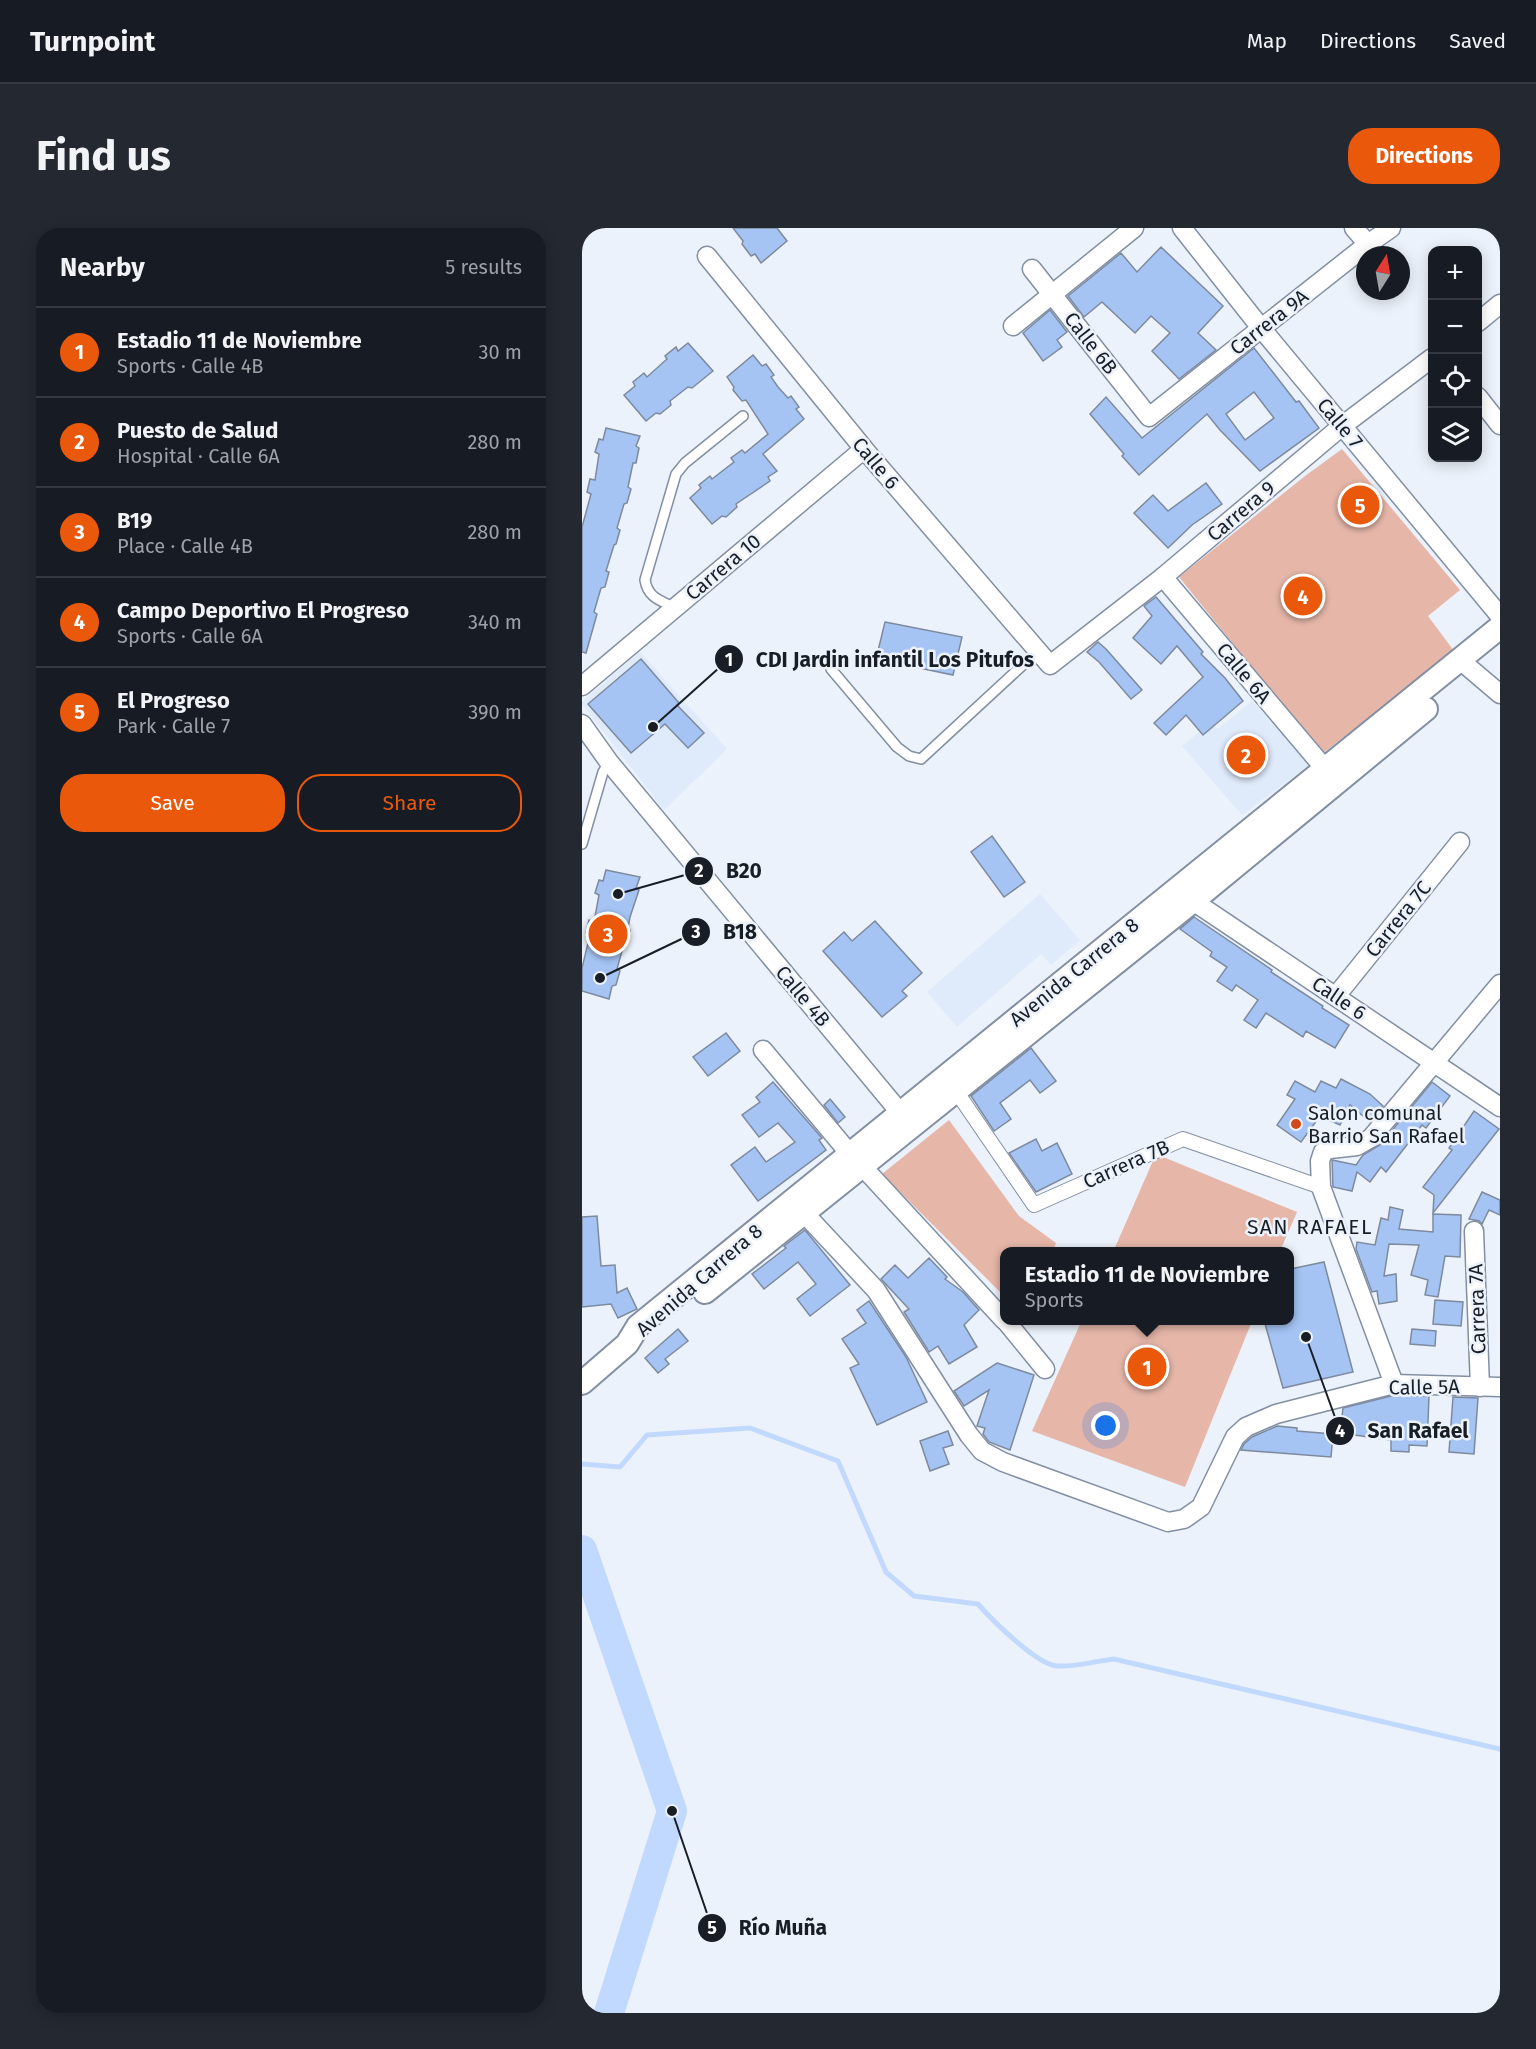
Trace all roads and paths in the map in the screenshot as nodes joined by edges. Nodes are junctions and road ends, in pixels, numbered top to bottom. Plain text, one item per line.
1 (1182, 228) edge
2 (1354, 228) edge
3 (1391, 228) edge
4 (1124, 231) edge
5 (1368, 244) junction
6 (707, 256) dead end
7 (1032, 269) dead end
8 (1052, 294) junction
9 (1500, 304) edge
10 (1482, 319) edge
11 (1013, 326) dead end
12 (1261, 328) junction
13 (1428, 361) edge
14 (1482, 402) edge
15 (743, 416) dead end
16 (1149, 417) joint
17 (1500, 425) edge
18 (1342, 426) junction
19 (864, 449) junction
20 (1163, 577) junction
21 (675, 608) junction
22 (1500, 616) edge
23 (1500, 627) edge
24 (1500, 647) edge
25 (1044, 658) junction
26 (1466, 665) junction
27 (831, 669) dead end
28 (582, 686) edge
29 (1500, 694) edge
30 (582, 724) edge
31 (609, 762) junction
32 (1326, 770) junction
33 (1460, 842) dead end
34 (582, 844) edge
35 (1186, 894) junction
36 (1500, 984) edge
37 (1336, 996) junction
38 (763, 1050) dead end
39 (1434, 1061) junction
40 (956, 1091) junction
41 (1500, 1107) edge
42 (906, 1120) junction
43 (856, 1160) junction
44 (1321, 1186) junction
45 (804, 1213) junction
46 (1474, 1232) dead end
47 (1000, 1315) edge
48 (1009, 1325) edge
49 (627, 1344) junction
50 (1045, 1369) dead end
51 (582, 1383) edge
52 (1394, 1384) junction
53 (1480, 1387) junction
54 (1500, 1387) edge

1 - 12 street, Calle 7
2 - 5 street
3 - 5 street, Carrera 9A
4 - 8 street
5 - 12 street, Carrera 9A
6 - 19 street, Calle 6
7 - 8 street, Calle 6B
8 - 11 street
8 - 16 street, Calle 6B
9 - 10 street
12 - 16 street, Carrera 9A
12 - 18 street, Calle 7
13 - 18 street, Carrera 9
14 - 17 street
15 - 21 lane
18 - 20 street, Carrera 9
18 - 22 street, Calle 7
19 - 21 street, Carrera 10
19 - 25 street, Calle 6
20 - 25 street, Carrera 9
20 - 32 street, Calle 6A
21 - 28 street, Carrera 10
23 - 26 street, Avenida Carrera 8
24 - 26 street, Avenida Carrera 8
25 - 27 lane
26 - 29 street
26 - 32 street, Avenida Carrera 8
26 - 35 street, Avenida Carrera 8
30 - 31 street, Calle 4B
31 - 34 lane
31 - 42 street, Calle 4B
32 - 35 street, Avenida Carrera 8
33 - 37 street, Carrera 7C
35 - 37 street, Calle 6
35 - 40 street, Avenida Carrera 8
35 - 42 street, Avenida Carrera 8
36 - 39 street
37 - 39 street, Calle 6
38 - 43 street
39 - 41 street, Calle 6
39 - 44 street
40 - 42 street, Avenida Carrera 8
40 - 44 street, Carrera 7B
42 - 43 street, Avenida Carrera 8
43 - 45 street, Avenida Carrera 8
43 - 47 street
43 - 49 street, Avenida Carrera 8
44 - 52 street
45 - 49 street, Avenida Carrera 8
45 - 52 street, Calle 5A
46 - 53 street, Carrera 7A
48 - 50 street
49 - 51 street
52 - 53 street, Calle 5A
53 - 54 street, Calle 5A

